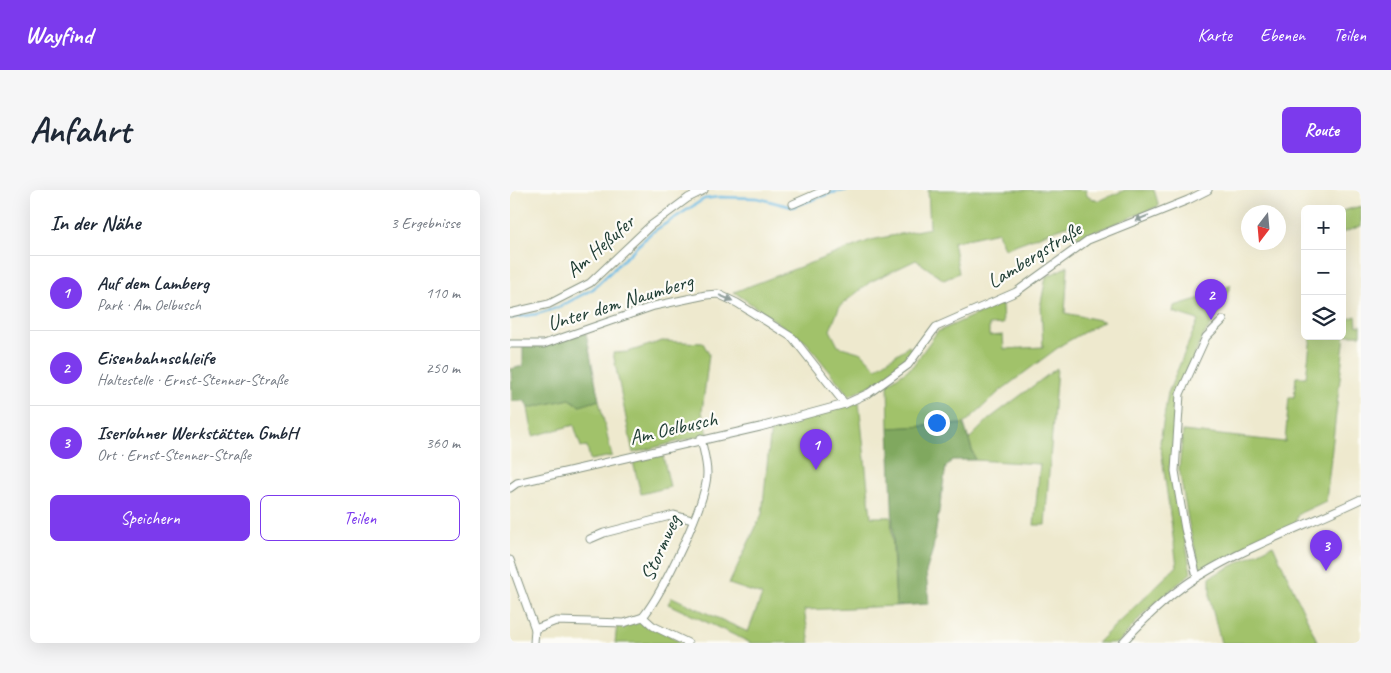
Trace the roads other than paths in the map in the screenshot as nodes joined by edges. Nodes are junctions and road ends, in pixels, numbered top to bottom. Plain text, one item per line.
1 (704, 190) edge
2 (825, 190) edge
3 (1208, 190) edge
4 (793, 204) dead end
5 (510, 312) edge
6 (1223, 320) dead end
7 (510, 344) edge
8 (845, 404) junction
9 (701, 438) junction
10 (510, 488) edge
11 (1361, 500) edge
12 (692, 520) junction
13 (590, 540) dead end
14 (510, 560) edge
15 (1198, 577) junction
16 (643, 617) junction
17 (535, 629) junction
18 (534, 643) edge
19 (688, 643) edge
20 (1122, 643) edge

1 - 5 street, Am Heßufer
2 - 4 street
3 -> 8 street, Lambergstraße
6 - 15 street
7 -> 8 street, Unter dem Naumberg
8 - 9 street, Am Oelbusch
9 - 10 street, Am Oelbusch
9 - 12 street, Stormweg
11 - 15 street
12 - 13 street
12 - 16 street, Stormweg
14 - 17 street
15 - 20 street
16 - 17 street
16 - 19 street
17 - 18 street

